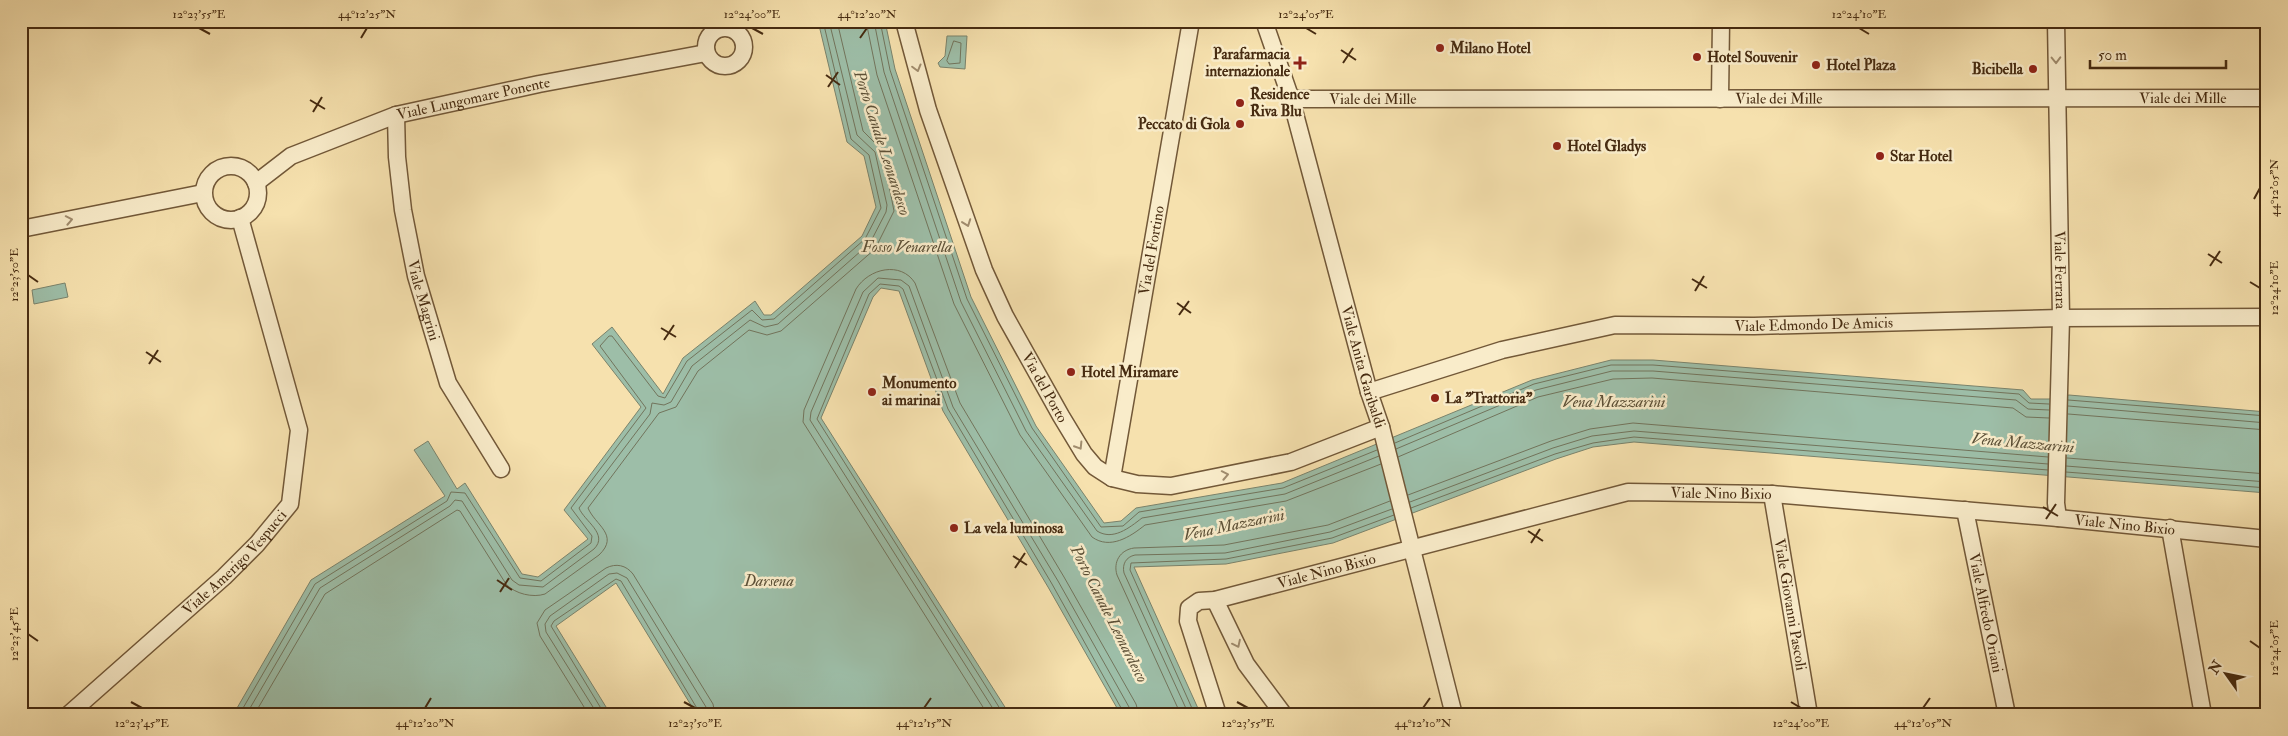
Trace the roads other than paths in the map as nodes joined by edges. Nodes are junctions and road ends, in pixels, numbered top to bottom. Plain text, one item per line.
1 (904, 21) edge
2 (1191, 21) edge
3 (1264, 21) edge
4 (1721, 21) edge
5 (2056, 21) edge
6 (706, 53) dead end
7 (2057, 98) junction
8 (2267, 98) edge
9 (1291, 99) junction
10 (1720, 100) junction
11 (396, 115) junction
12 (256, 183) junction
13 (203, 193) junction
14 (240, 218) junction
15 (21, 229) edge
16 (2267, 317) edge
17 (2061, 318) junction
18 (1368, 392) junction
19 (1381, 427) junction
20 (501, 469) dead end
21 (1112, 478) junction
22 (1772, 494) junction
23 (1965, 510) junction
24 (2057, 510) junction
25 (2170, 528) junction
26 (2267, 539) edge
27 (1411, 549) junction
28 (1215, 600) junction
29 (68, 715) edge
30 (1218, 715) edge
31 (1284, 715) edge
32 (1454, 715) edge
33 (1809, 715) edge
34 (2007, 715) edge
35 (2203, 715) edge

1 -> 21 street, Via del Porto
2 - 21 street, Via del Fortino
3 - 9 street, Viale Anita Garibaldi
4 - 10 street
5 -> 7 street, Viale Ferrara
6 - 11 street, Viale Lungomare Ponente
7 - 8 street, Viale dei Mille
7 - 10 street, Viale dei Mille
7 - 17 street, Viale Ferrara
9 - 10 street, Viale dei Mille
9 - 18 street, Viale Anita Garibaldi
11 - 12 street, Viale Lungomare Ponente
11 - 20 street, Viale Magrini
12 - 13 street
12 - 14 street
13 - 14 street
15 -> 13 street
14 - 29 street, Viale Amerigo Vespucci
16 - 17 street, Viale Edmondo De Amicis
17 - 18 street, Viale Edmondo De Amicis
17 - 24 street, Viale Ferrara
18 - 19 street, Viale Anita Garibaldi
21 -> 19 street, Via del Porto
19 - 27 street, Viale Anita Garibaldi
22 - 23 street, Viale Nino Bixio
22 - 27 street, Viale Nino Bixio
22 - 33 street, Viale Giovanni Pascoli
23 - 24 street, Viale Nino Bixio
23 - 34 street, Viale Alfredo Oriani
24 - 25 street, Viale Nino Bixio
25 - 26 street, Viale Nino Bixio
25 - 35 street
27 - 28 street, Viale Nino Bixio
27 - 32 street, Viale Anita Garibaldi
28 - 30 street, Viale Nino Bixio
28 -> 31 street

